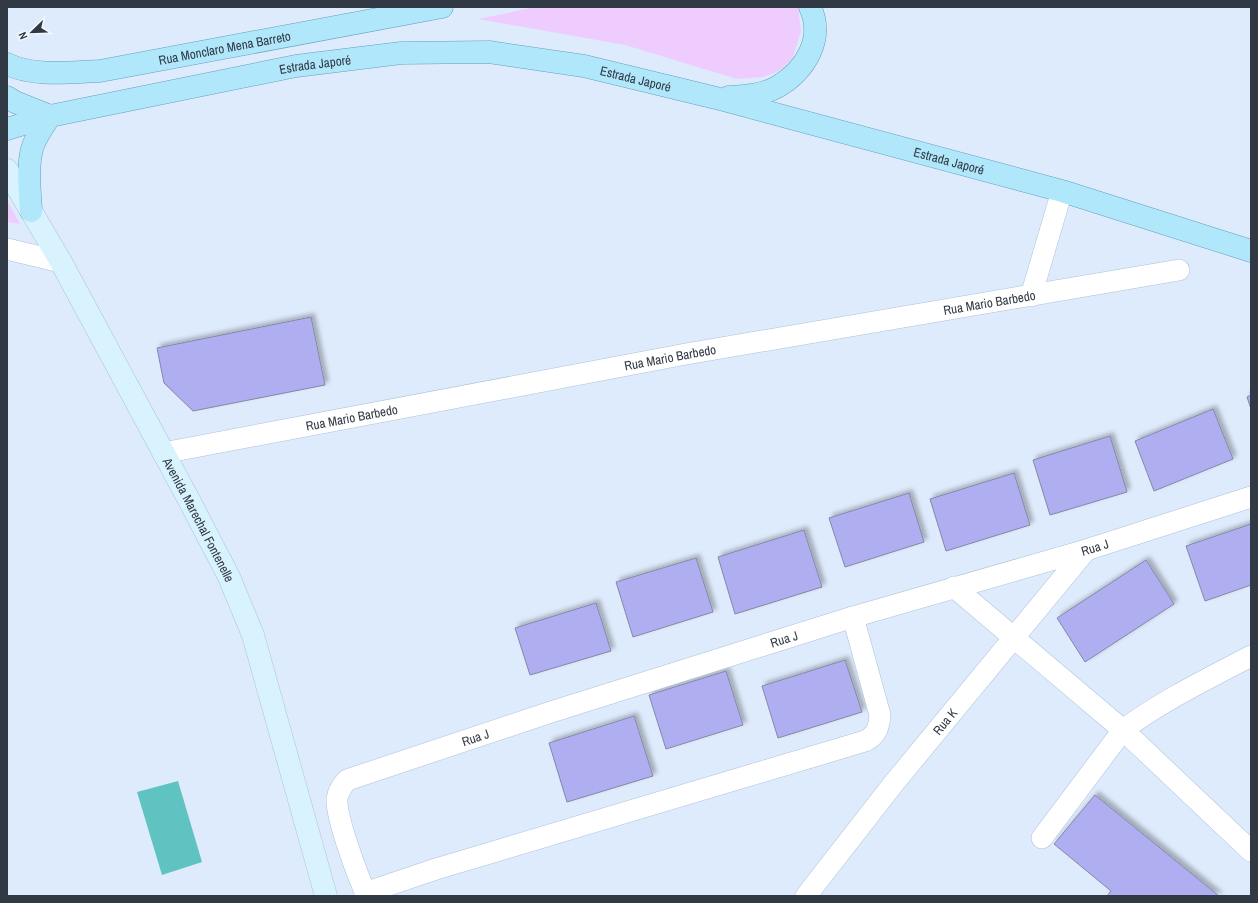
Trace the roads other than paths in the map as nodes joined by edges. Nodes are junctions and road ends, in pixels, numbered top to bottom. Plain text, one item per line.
1 (442, 7) edge
2 (810, 7) edge
3 (7, 64) edge
4 (7, 97) edge
5 (716, 98) junction
6 (50, 116) junction
7 (7, 129) edge
8 (7, 170) edge
9 (1062, 191) junction
10 (31, 211) junction
11 (7, 249) edge
12 (1251, 251) edge
13 (61, 262) junction
14 (1179, 270) dead end
15 (1031, 296) junction
16 (163, 453) junction
17 (1251, 497) edge
18 (1086, 550) junction
19 (954, 587) junction
20 (853, 617) junction
21 (1014, 636) junction
22 (1251, 656) edge
23 (1123, 730) junction
24 (1042, 838) dead end
25 (1251, 851) edge
26 (366, 895) edge
27 (326, 896) edge
28 (806, 896) edge

1 - 3 main road, Rua Monclaro Mena Barreto
2 - 5 main road
4 - 6 main road
5 - 6 main road, Estrada Japoré
5 - 9 main road, Estrada Japoré
6 - 7 main road, Estrada Japoré
6 - 10 main road
8 - 10 main road, Avenida Marechal Fontenelle
9 - 12 main road, Estrada Japoré
9 - 15 street
10 - 13 main road, Avenida Marechal Fontenelle
11 - 13 street
13 - 16 main road, Avenida Marechal Fontenelle
14 - 15 street, Rua Mario Barbedo
15 - 16 street, Rua Mario Barbedo
16 - 27 main road, Avenida Marechal Fontenelle
17 - 18 street, Rua J
18 - 19 street, Rua J
18 - 21 street, Rua K
19 - 20 street, Rua J
19 - 21 street
20 - 26 street, Rua J
20 - 26 street
21 - 23 street
21 - 28 street, Rua K
22 - 23 street
23 - 24 street
23 - 25 street

